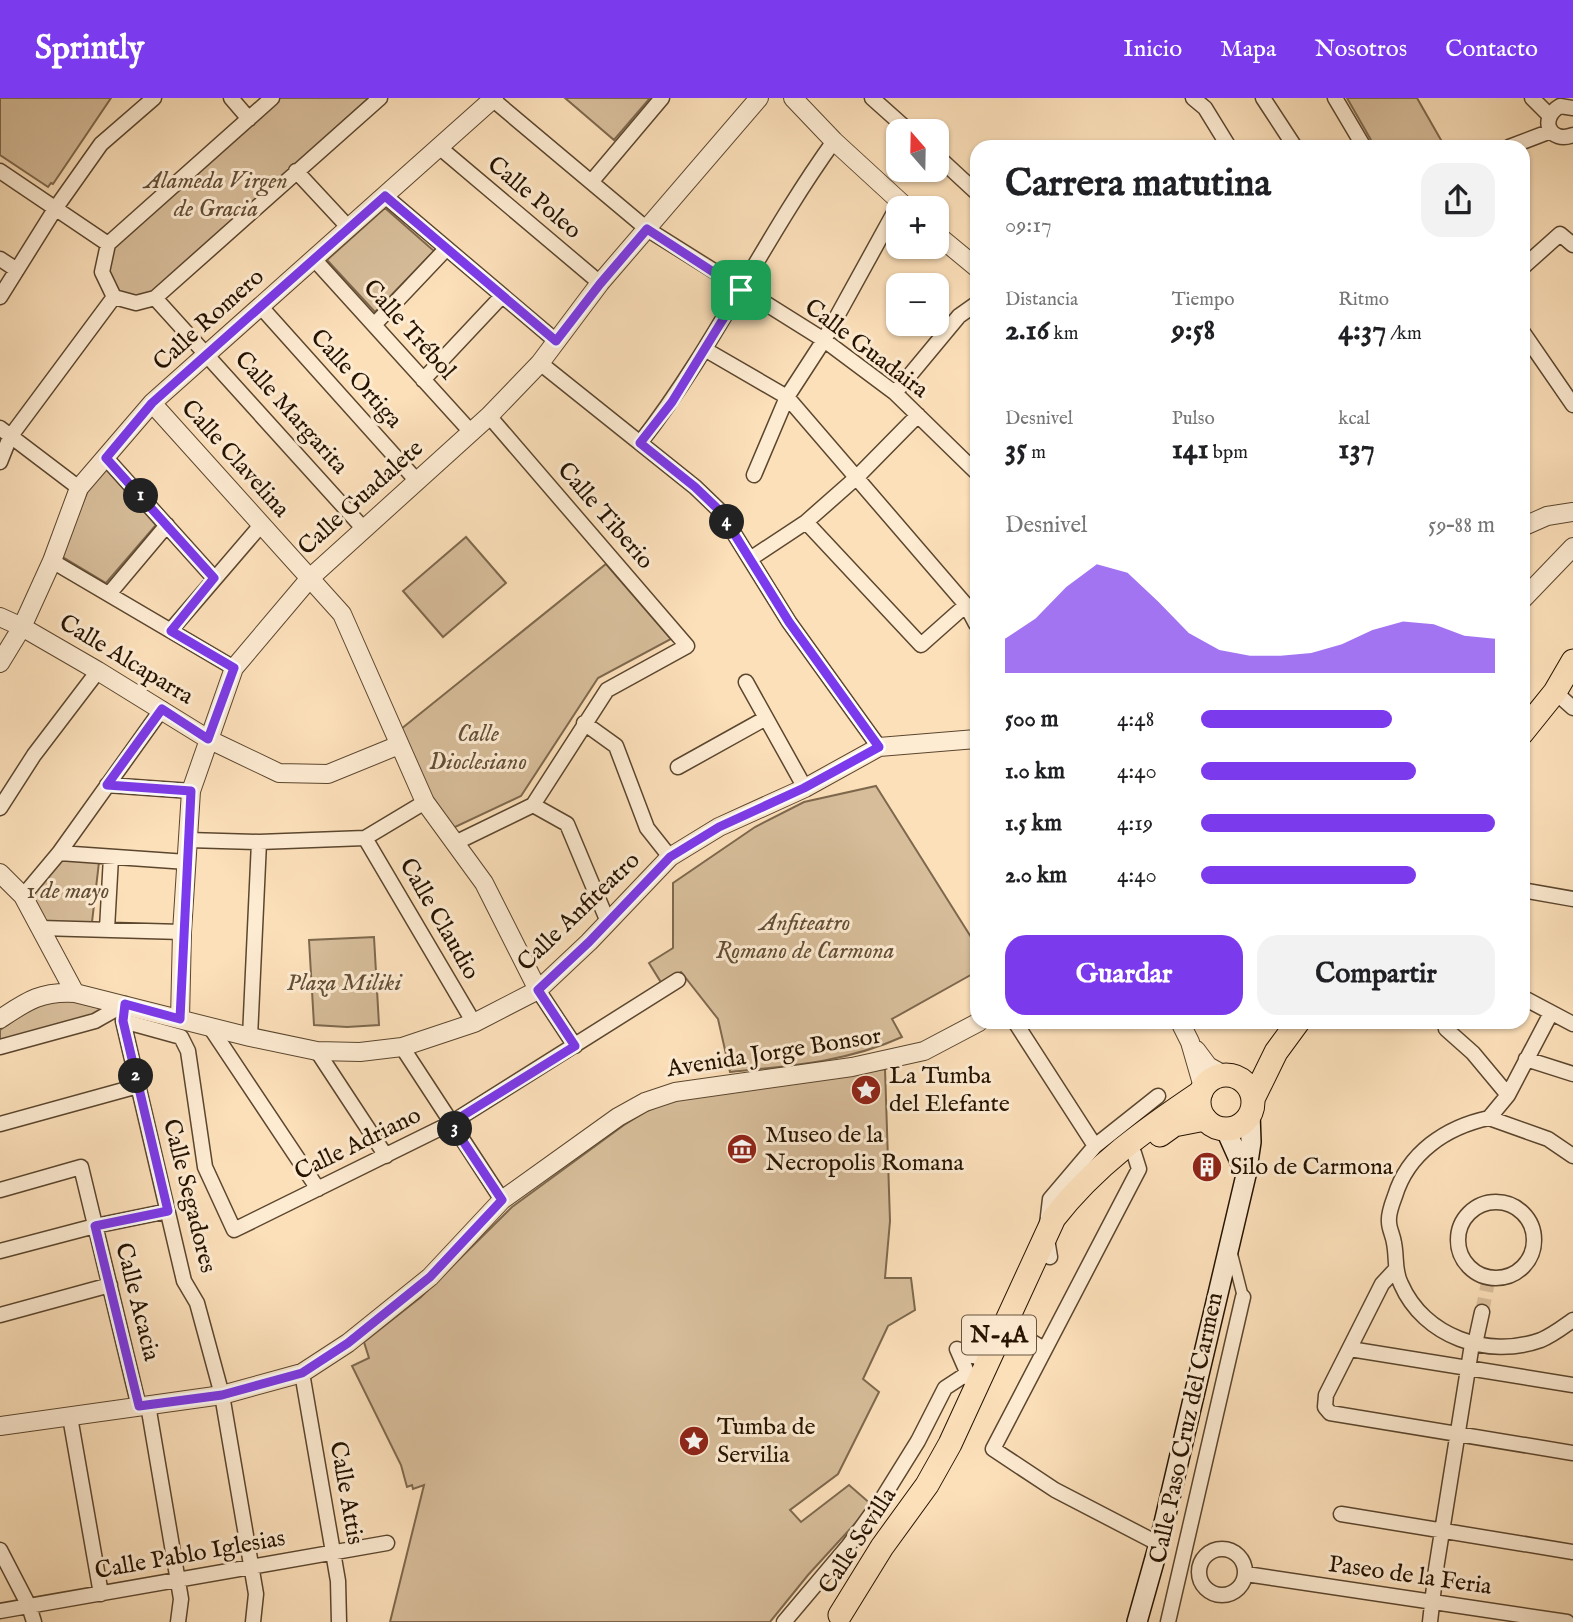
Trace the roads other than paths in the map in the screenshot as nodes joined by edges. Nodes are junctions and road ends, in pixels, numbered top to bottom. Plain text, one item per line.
1 (230, 98) edge
2 (272, 98) edge
3 (380, 98) edge
4 (493, 98) edge
5 (662, 98) edge
6 (759, 98) edge
7 (793, 98) edge
8 (872, 98) edge
9 (1193, 98) edge
10 (1263, 98) edge
11 (1335, 98) edge
12 (1532, 98) edge
13 (148, 100) edge
14 (1572, 105) edge
15 (1549, 116) junction
16 (249, 119) junction
17 (896, 119) edge
18 (1551, 131) junction
19 (1573, 135) edge
20 (1226, 140) edge
21 (1290, 140) edge
22 (1360, 140) edge
23 (1527, 140) edge
24 (834, 141) junction
25 (439, 147) junction
26 (949, 168) edge
27 (0, 171) edge
28 (296, 171) junction
29 (592, 181) junction
30 (970, 187) edge
31 (385, 196) junction
32 (894, 196) edge
33 (55, 209) junction
34 (348, 228) junction
35 (647, 229) junction
36 (886, 235) edge
37 (108, 244) junction
38 (949, 245) edge
39 (1573, 245) edge
40 (446, 249) junction
41 (0, 259) edge
42 (314, 259) junction
43 (1530, 261) edge
44 (970, 262) edge
45 (17, 270) junction
46 (600, 284) junction
47 (741, 290) junction
48 (502, 296) junction
49 (0, 297) edge
50 (114, 297) junction
51 (155, 298) junction
52 (261, 307) junction
53 (970, 308) edge
54 (374, 325) junction
55 (824, 340) junction
56 (556, 341) junction
57 (1530, 343) edge
58 (706, 349) junction
59 (208, 355) junction
60 (540, 363) junction
61 (424, 380) junction
62 (895, 393) junction
63 (787, 397) junction
64 (152, 403) junction
65 (1573, 405) edge
66 (918, 415) junction
67 (489, 416) junction
68 (5, 432) edge
69 (471, 432) junction
70 (640, 443) junction
71 (106, 458) junction
72 (0, 462) edge
73 (970, 466) edge
74 (754, 475) dead end
75 (857, 478) junction
76 (417, 481) junction
77 (79, 488) junction
78 (1573, 512) edge
79 (806, 522) junction
80 (1530, 523) edge
81 (167, 525) junction
82 (261, 525) junction
83 (363, 528) junction
84 (1573, 547) edge
85 (750, 559) junction
86 (52, 561) junction
87 (214, 578) junction
88 (310, 578) junction
89 (1530, 592) edge
90 (108, 594) junction
91 (966, 606) junction
92 (970, 613) edge
93 (0, 617) edge
94 (22, 627) junction
95 (171, 631) junction
96 (1573, 661) edge
97 (0, 663) edge
98 (234, 668) junction
99 (98, 671) junction
100 (746, 682) dead end
101 (1555, 692) junction
102 (1573, 708) edge
103 (162, 709) junction
104 (766, 718) junction
105 (584, 723) junction
106 (1530, 723) edge
107 (208, 739) junction
108 (970, 739) edge
109 (399, 745) junction
110 (879, 747) junction
111 (678, 767) dead end
112 (107, 785) junction
113 (804, 788) junction
114 (191, 791) junction
115 (425, 802) junction
116 (533, 805) junction
117 (0, 808) edge
118 (365, 838) junction
119 (188, 840) junction
120 (259, 842) junction
121 (455, 842) junction
122 (59, 853) junction
123 (111, 857) junction
124 (670, 857) junction
125 (187, 862) junction
126 (0, 873) edge
127 (1530, 891) edge
128 (23, 896) junction
129 (1573, 899) edge
130 (608, 922) junction
131 (40, 928) junction
132 (107, 929) junction
133 (182, 932) junction
134 (678, 980) dead end
135 (538, 990) junction
136 (75, 993) junction
137 (1530, 1001) edge
138 (124, 1013) junction
139 (1551, 1013) junction
140 (0, 1019) edge
141 (180, 1019) junction
142 (474, 1023) junction
143 (1573, 1024) edge
144 (210, 1027) junction
145 (970, 1027) edge
146 (1020, 1029) edge
147 (1184, 1029) edge
148 (1293, 1029) edge
149 (1446, 1029) edge
150 (250, 1037) junction
151 (1190, 1042) junction
152 (575, 1046) junction
153 (0, 1047) edge
154 (402, 1047) junction
155 (317, 1051) junction
156 (1276, 1052) junction
157 (1527, 1059) junction
158 (1573, 1074) edge
159 (1227, 1075) junction
160 (138, 1086) junction
161 (1202, 1090) junction
162 (1508, 1095) junction
163 (1158, 1096) dead end
164 (1251, 1106) junction
165 (1489, 1118) junction
166 (451, 1123) junction
167 (0, 1124) edge
168 (1215, 1124) junction
169 (1096, 1146) junction
170 (1134, 1153) junction
171 (1573, 1154) edge
172 (386, 1156) junction
173 (1246, 1175) junction
174 (318, 1189) junction
175 (0, 1190) edge
176 (502, 1200) junction
177 (168, 1211) junction
178 (95, 1226) junction
179 (1046, 1233) junction
180 (1230, 1244) junction
181 (0, 1251) edge
182 (1050, 1256) junction
183 (1395, 1270) junction
184 (1489, 1280) joint
185 (110, 1285) junction
186 (1243, 1297) joint
187 (1482, 1312) tunnel mouth
188 (0, 1315) edge
189 (1573, 1320) edge
190 (1014, 1331) junction
191 (1474, 1344) junction
192 (1044, 1349) junction
193 (1350, 1349) junction
194 (989, 1357) junction
195 (1468, 1368) junction
196 (302, 1373) junction
197 (971, 1380) junction
198 (1573, 1385) edge
199 (222, 1395) junction
200 (144, 1406) junction
201 (70, 1417) junction
202 (0, 1426) edge
203 (1458, 1434) junction
204 (1573, 1453) edge
205 (1341, 1514) dead end
206 (1442, 1530) junction
207 (387, 1544) dead end
208 (1159, 1544) junction
209 (0, 1550) edge
210 (333, 1552) junction
211 (1573, 1552) edge
212 (1182, 1562) junction
213 (1200, 1565) junction
214 (252, 1567) junction
215 (1246, 1574) junction
216 (178, 1580) junction
217 (101, 1594) junction
218 (1432, 1602) junction
219 (29, 1606) junction
220 (0, 1611) edge
221 (837, 1619) edge
222 (34, 1622) edge
223 (178, 1622) edge
224 (253, 1622) edge
225 (339, 1622) edge
226 (784, 1622) edge
227 (1137, 1622) edge
228 (1168, 1622) edge
229 (1430, 1622) edge
230 (1567, 1622) edge

1 - 16 street
2 - 16 street
3 - 28 street
4 - 25 street, Calle Romero
4 - 29 street, Calle Guadaira
5 - 29 street
6 - 35 street, Calle Guadalete
7 - 24 street
8 - 17 street
9 - 20 street
10 - 21 street
11 - 22 street
12 - 15 street
13 - 33 street
14 - 15 street
15 - 18 street
16 - 37 street
18 - 19 street
18 - 23 street
24 - 32 street
24 - 47 street
25 - 31 street, Calle Romero
25 - 46 street, Calle Poleo
26 - 30 street
27 - 33 street
28 - 34 street
28 - 51 street
29 - 35 street, Calle Guadaira
31 - 34 street, Calle Romero
31 - 40 street
33 - 37 street
33 - 45 street
34 - 42 street, Calle Romero
35 - 46 street, Calle Guadalete
35 - 47 street, Calle Guadaira
36 - 55 street
37 - 50 street
38 - 44 street
39 - 43 street
40 - 48 street
40 - 54 street
41 - 45 street
42 - 52 street, Calle Romero
42 - 54 street, Calle Trébol
45 - 49 street
46 - 56 street, Calle Guadalete
47 - 55 street, Calle Guadaira
47 - 58 street
48 - 56 street
48 - 61 street
50 - 51 street
50 - 68 street
51 - 59 street, Calle Margarita
52 - 59 street, Calle Romero
52 - 76 street, Calle Ortiga
53 - 62 street
54 - 61 street, Calle Trébol
55 - 62 street, Calle Guadaira
55 - 63 street
56 - 60 street, Calle Guadalete
57 - 65 street
58 - 63 street
58 - 70 street
59 - 64 street, Calle Romero
59 - 83 street, Calle Margarita
60 - 67 street, Calle Guadalete
60 - 70 street
61 - 69 street, Calle Trébol
62 - 66 street, Calle Guadaira
63 - 74 street
63 - 75 street
64 - 71 street, Calle Romero
64 - 82 street, Calle Clavelina
66 - 73 street, Calle Guadaira
66 - 75 street
67 - 69 street, Calle Guadalete
67 - 105 street, Calle Tiberio
68 - 72 street
68 - 77 street
69 - 76 street, Calle Guadalete
70 - 85 street
71 - 77 street, Calle Romero
71 - 81 street
75 - 79 street
75 - 91 street
76 - 83 street, Calle Guadalete
77 - 86 street, Calle Romero
78 - 80 street
79 - 85 street
79 - 91 street
81 - 87 street
81 - 90 street
82 - 87 street
82 - 88 street, Calle Clavelina
83 - 88 street, Calle Guadalete
84 - 89 street
85 - 110 street
86 - 90 street
86 - 94 street, Calle Romero
87 - 95 street
88 - 98 street, Calle Guadalete
88 - 109 street, Calle Clavelina
90 - 95 street
91 - 92 street
93 - 94 street, Calle Alcaparra
94 - 97 street, Calle Romero
94 - 99 street, Calle Alcaparra
95 - 98 street
96 - 101 main road
98 - 107 street, Calle Guadalete
99 - 103 street, Calle Alcaparra
99 - 117 street
100 - 104 street
101 - 102 street
101 - 106 main road
103 - 107 street, Calle Alcaparra
103 - 112 street
104 - 111 street
104 - 113 street
105 - 116 street
105 - 124 street
107 - 109 street, Calle Alcaparra
107 - 114 street, Calle Guadalete
108 - 110 street, Calle Anfiteatro
109 - 115 street, Calle Clavelina
110 - 113 street, Calle Anfiteatro
112 - 114 street
112 - 122 street
113 - 124 street, Calle Anfiteatro
114 - 119 street, Calle Guadalete
115 - 118 street
115 - 121 street, Calle Clavelina
116 - 121 street
116 - 130 street
118 - 120 street
118 - 142 street, Calle Claudio
119 - 120 street
119 - 125 street, Calle Guadalete
120 - 150 street
121 - 135 street, Calle Clavelina
122 - 123 street
122 - 128 street
123 - 125 street
123 - 132 street
124 - 130 street, Calle Anfiteatro
125 - 133 street, Calle Guadalete
126 - 128 street
127 - 129 street
128 - 131 street
130 - 135 street, Calle Anfiteatro
131 - 132 street
131 - 136 street
132 - 133 street
133 - 141 street, Calle Guadalete
134 - 152 street, Calle Adriano
135 - 142 street, Calle Anfiteatro
135 - 152 street
136 - 138 street, Calle Anfiteatro
136 - 140 street, Calle Anfiteatro
137 - 139 street
138 - 141 street, Calle Anfiteatro
138 - 153 street
138 - 160 street, Calle Segadores
138 - 174 street, Calle Adriano
139 - 143 street
139 - 157 street
141 - 144 street, Calle Anfiteatro
142 - 154 street, Calle Anfiteatro
144 - 150 street, Calle Anfiteatro
144 - 174 street
145 - 176 street, Avenida Jorge Bonsor
146 - 169 street
147 - 151 street
148 - 156 main road
149 - 162 street
150 - 155 street, Calle Anfiteatro
151 - 159 street
151 - 161 street
152 - 166 street, Calle Adriano
154 - 155 street, Calle Anfiteatro
154 - 166 street
155 - 172 street
156 - 159 main road
156 - 164 main road
157 - 158 street
157 - 162 street
159 - 161 main road
159 - 164 main road
160 - 167 street
160 - 177 street, Calle Segadores
161 - 168 main road
161 - 179 main road, Calle Sevilla / N-4A
162 - 165 street
163 - 169 street
164 - 168 main road
164 - 173 main road
165 - 171 street
165 - 183 street
166 - 172 street, Calle Adriano
166 - 176 street
168 - 170 main road, Calle Sevilla / N-4A
168 - 173 main road
169 - 179 street
170 - 182 main road, Calle Sevilla / N-4A
170 - 192 street
172 - 174 street, Calle Adriano
173 - 180 main road
175 - 178 street, Calle Acacia
176 - 196 street, Avenida Jorge Bonsor
177 - 178 street
177 - 199 street, Calle Segadores
178 - 181 street
178 - 185 street, Calle Acacia
179 - 182 street
179 - 194 main road, Calle Sevilla / N-4A
180 - 186 street, Calle Paso Cruz del Carmen
180 - 208 main road
182 - 190 main road, Calle Sevilla / N-4A
183 - 191 street
183 - 193 street
184 - 184 street
185 - 188 street
185 - 200 street, Calle Acacia
186 - 212 street, Calle Paso Cruz del Carmen
187 - 191 street
189 - 191 street
190 - 192 street
190 - 221 main road, Calle Sevilla / N-4A
191 - 195 street
192 - 208 street
193 - 195 street
193 - 203 street
194 - 197 main road, Calle Sevilla / N-4A
194 - 197 street
195 - 198 street
195 - 203 street
196 - 199 street, Avenida Jorge Bonsor
196 - 210 street, Calle Attis
197 - 221 main road, Calle Sevilla / N-4A
197 - 226 street
199 - 200 street, Avenida Jorge Bonsor
199 - 214 street, Calle Segadores
200 - 201 street, Avenida Jorge Bonsor
200 - 216 street, Calle Acacia
201 - 202 street, Avenida Jorge Bonsor
201 - 217 street
203 - 204 street
203 - 206 street
205 - 206 street, Paseo de la Feria
206 - 211 street, Paseo de la Feria
206 - 218 street
207 - 210 street, Calle Pablo Iglesias
208 - 227 main road
209 - 219 street
210 - 214 street, Calle Pablo Iglesias
210 - 225 street, Calle Attis
212 - 213 street
212 - 228 street, Calle Paso Cruz del Carmen
213 - 215 street
213 - 215 street
214 - 216 street, Calle Pablo Iglesias
214 - 224 street, Calle Segadores
215 - 218 street, Paseo de la Feria
216 - 217 street, Calle Pablo Iglesias
216 - 223 street, Calle Acacia
217 - 219 street, Calle Pablo Iglesias
218 - 229 street
218 - 230 street, Paseo de la Feria
219 - 220 street, Calle Pablo Iglesias
219 - 222 street

